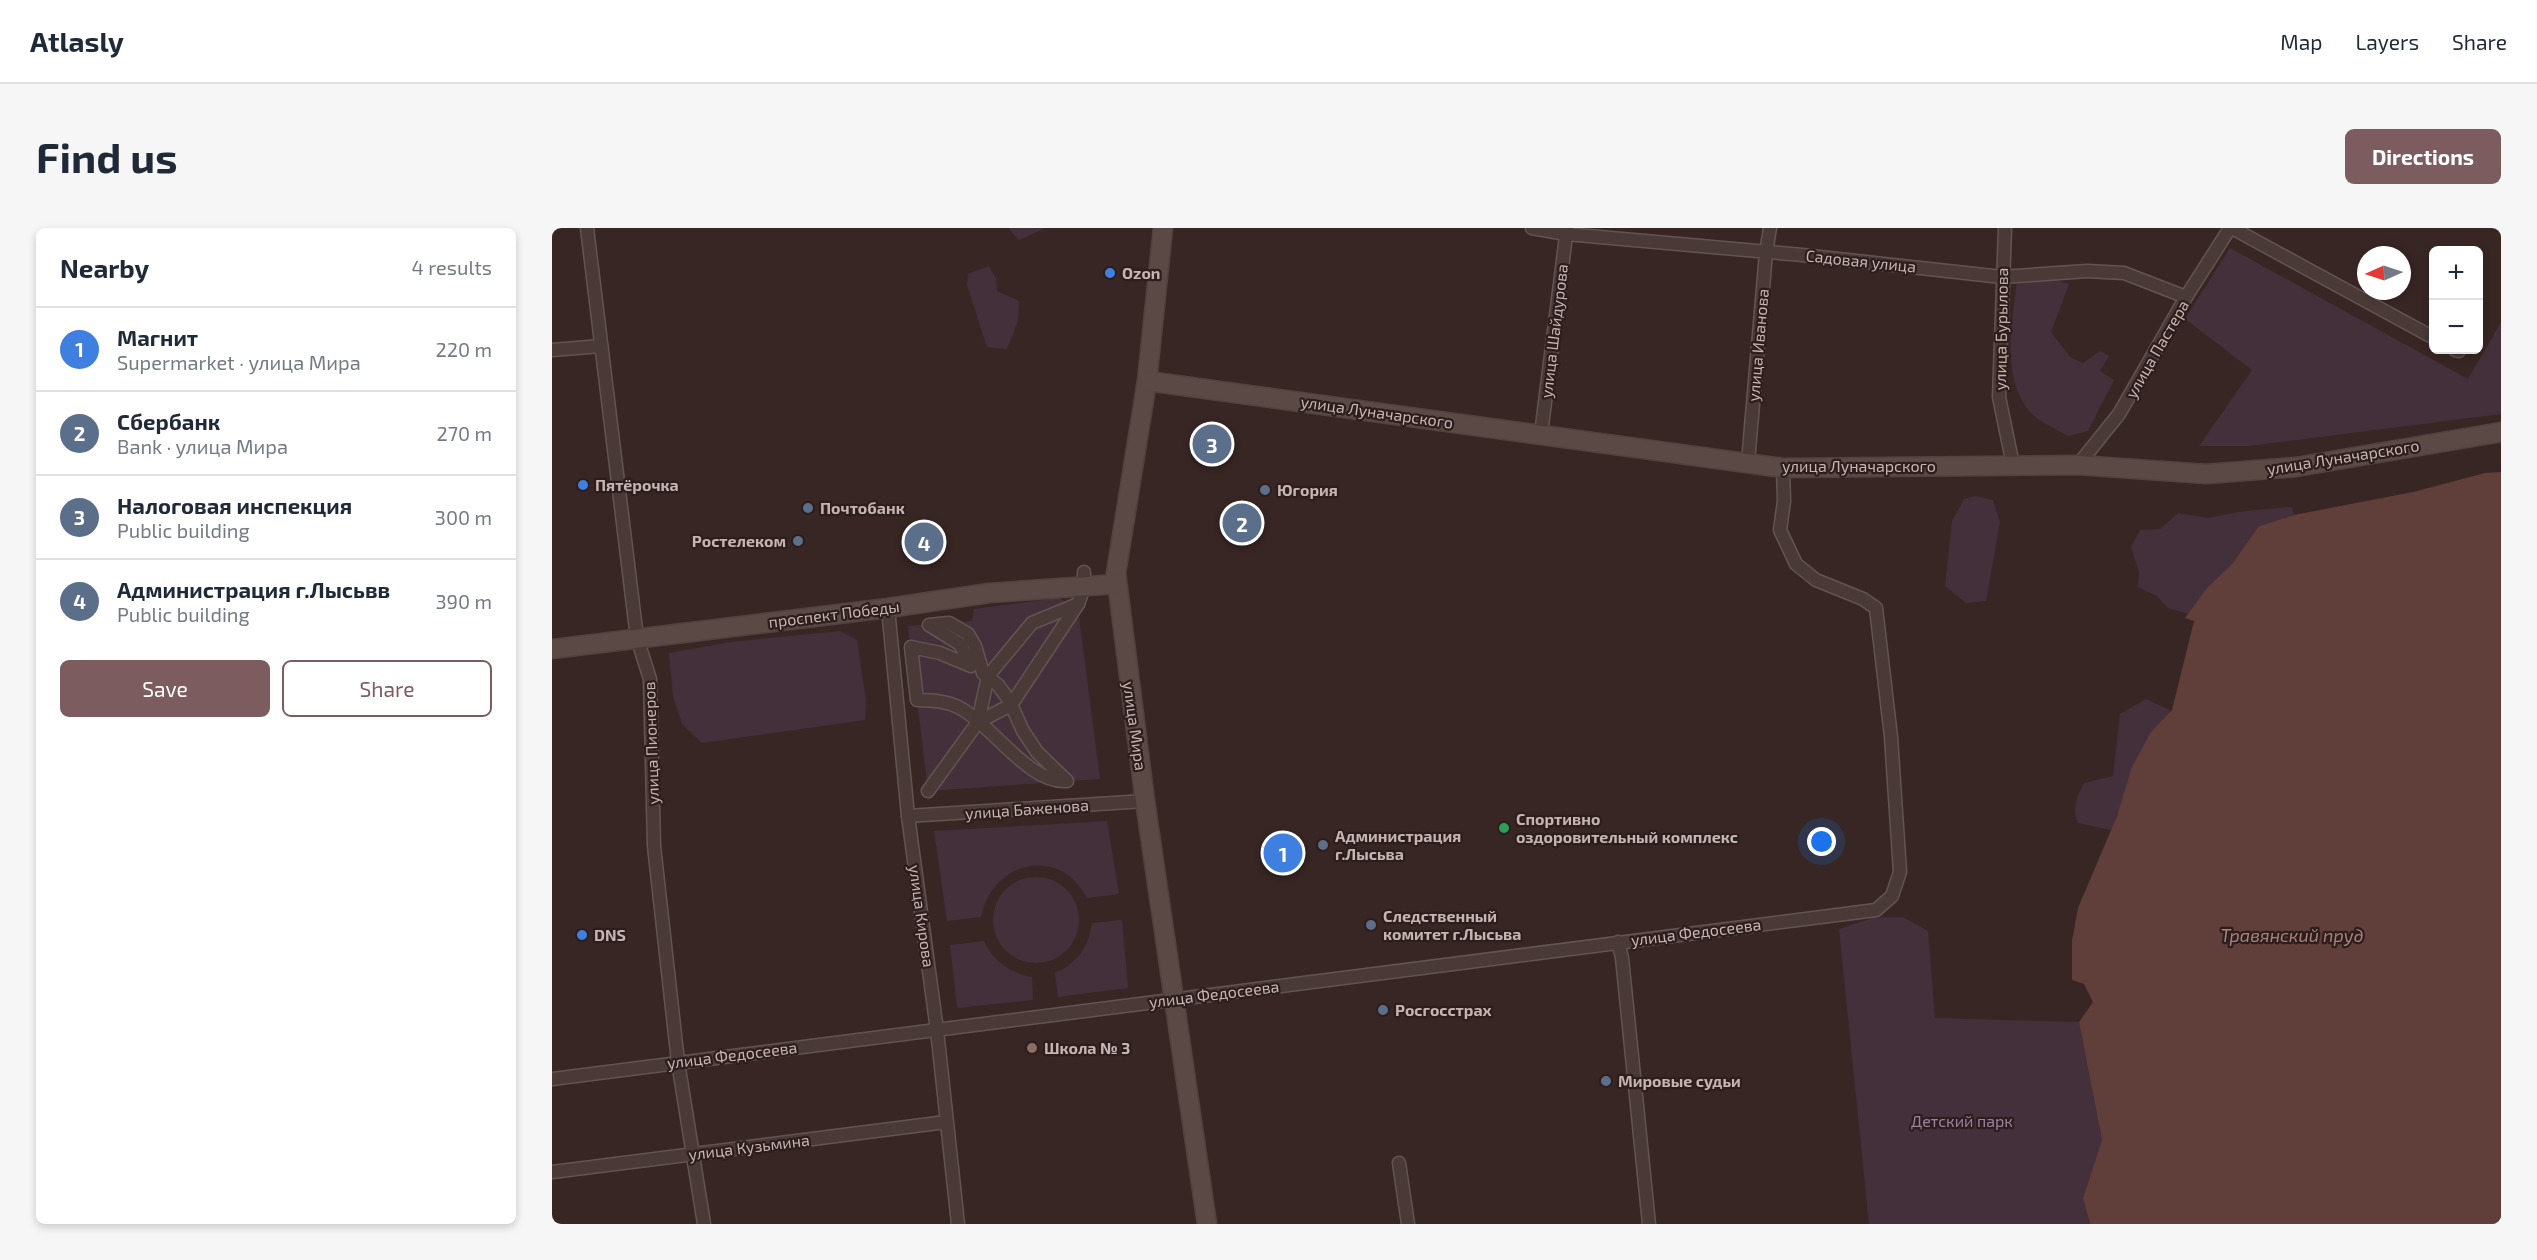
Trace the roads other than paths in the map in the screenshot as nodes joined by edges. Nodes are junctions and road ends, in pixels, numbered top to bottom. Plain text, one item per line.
1 (587, 228) edge
2 (1163, 228) edge
3 (1532, 228) edge
4 (1770, 228) edge
5 (2005, 228) edge
6 (2231, 228) edge
7 (1566, 231) edge
8 (1766, 253) junction
9 (2002, 276) junction
10 (2186, 297) junction
11 (2429, 336) edge
12 (601, 346) junction
13 (552, 350) edge
14 (1147, 381) junction
15 (2501, 432) edge
16 (1541, 434) junction
17 (1748, 462) junction
18 (2013, 465) junction
19 (2078, 465) junction
20 (1783, 468) junction
21 (1084, 579) junction
22 (1117, 584) junction
23 (1078, 604) junction
24 (888, 608) junction
25 (637, 638) junction
26 (552, 649) edge
27 (988, 676) junction
28 (1011, 705) junction
29 (978, 722) junction
30 (928, 790) dead end
31 (1145, 801) junction
32 (909, 816) junction
33 (1618, 942) junction
34 (1173, 999) junction
35 (937, 1030) junction
36 (678, 1062) junction
37 (552, 1079) edge
38 (946, 1122) junction
39 (693, 1154) junction
40 (1399, 1163) dead end
41 (552, 1172) edge
42 (704, 1224) edge
43 (958, 1224) edge
44 (1207, 1224) edge
45 (1408, 1224) edge
46 (1649, 1224) edge

1 - 12 street, улица Пионеров
2 - 14 street, улица Мира
3 - 7 street, Садовая улица
4 - 8 street, улица Иванова
5 - 9 street, улица Бурылова
6 - 10 street, улица Пастера
6 - 11 street
7 - 8 street, Садовая улица
7 - 16 street, улица Шайдурова
8 - 9 street, Садовая улица
8 - 17 street, улица Иванова
9 - 10 street, Садовая улица
9 - 18 street, улица Бурылова
10 - 19 street, улица Пастера
12 - 13 street
12 - 25 street, улица Пионеров
14 - 16 street, улица Луначарского
14 - 22 street, улица Мира
15 - 19 street, улица Луначарского
16 - 17 street, улица Луначарского
17 - 20 street, улица Луначарского
18 - 19 street, улица Луначарского
18 - 20 street, улица Луначарского
20 - 33 street, улица Федосеева
21 - 22 street, проспект Победы
21 - 23 street
21 - 24 street, проспект Победы
22 - 31 street, улица Мира
23 - 27 street
23 - 28 street
24 - 25 street, проспект Победы
24 - 32 street, улица Кирова
25 - 26 street, проспект Победы
25 - 36 street, улица Пионеров
27 - 28 street
27 - 29 street
27 - 29 street
28 - 29 street
28 - 29 street
29 - 30 street
31 - 32 street, улица Баженова
31 - 34 street, улица Мира
32 - 35 street, улица Кирова
33 - 34 street, улица Федосеева
33 - 46 street
34 - 35 street, улица Федосеева
34 - 44 street, улица Мира
35 - 36 street, улица Федосеева
35 - 38 street, улица Кирова
36 - 37 street, улица Федосеева
36 - 39 street, улица Пионеров
38 - 39 street, улица Кузьмина
38 - 43 street, улица Кирова
39 - 41 street, улица Кузьмина
39 - 42 street, улица Пионеров
40 - 45 street

